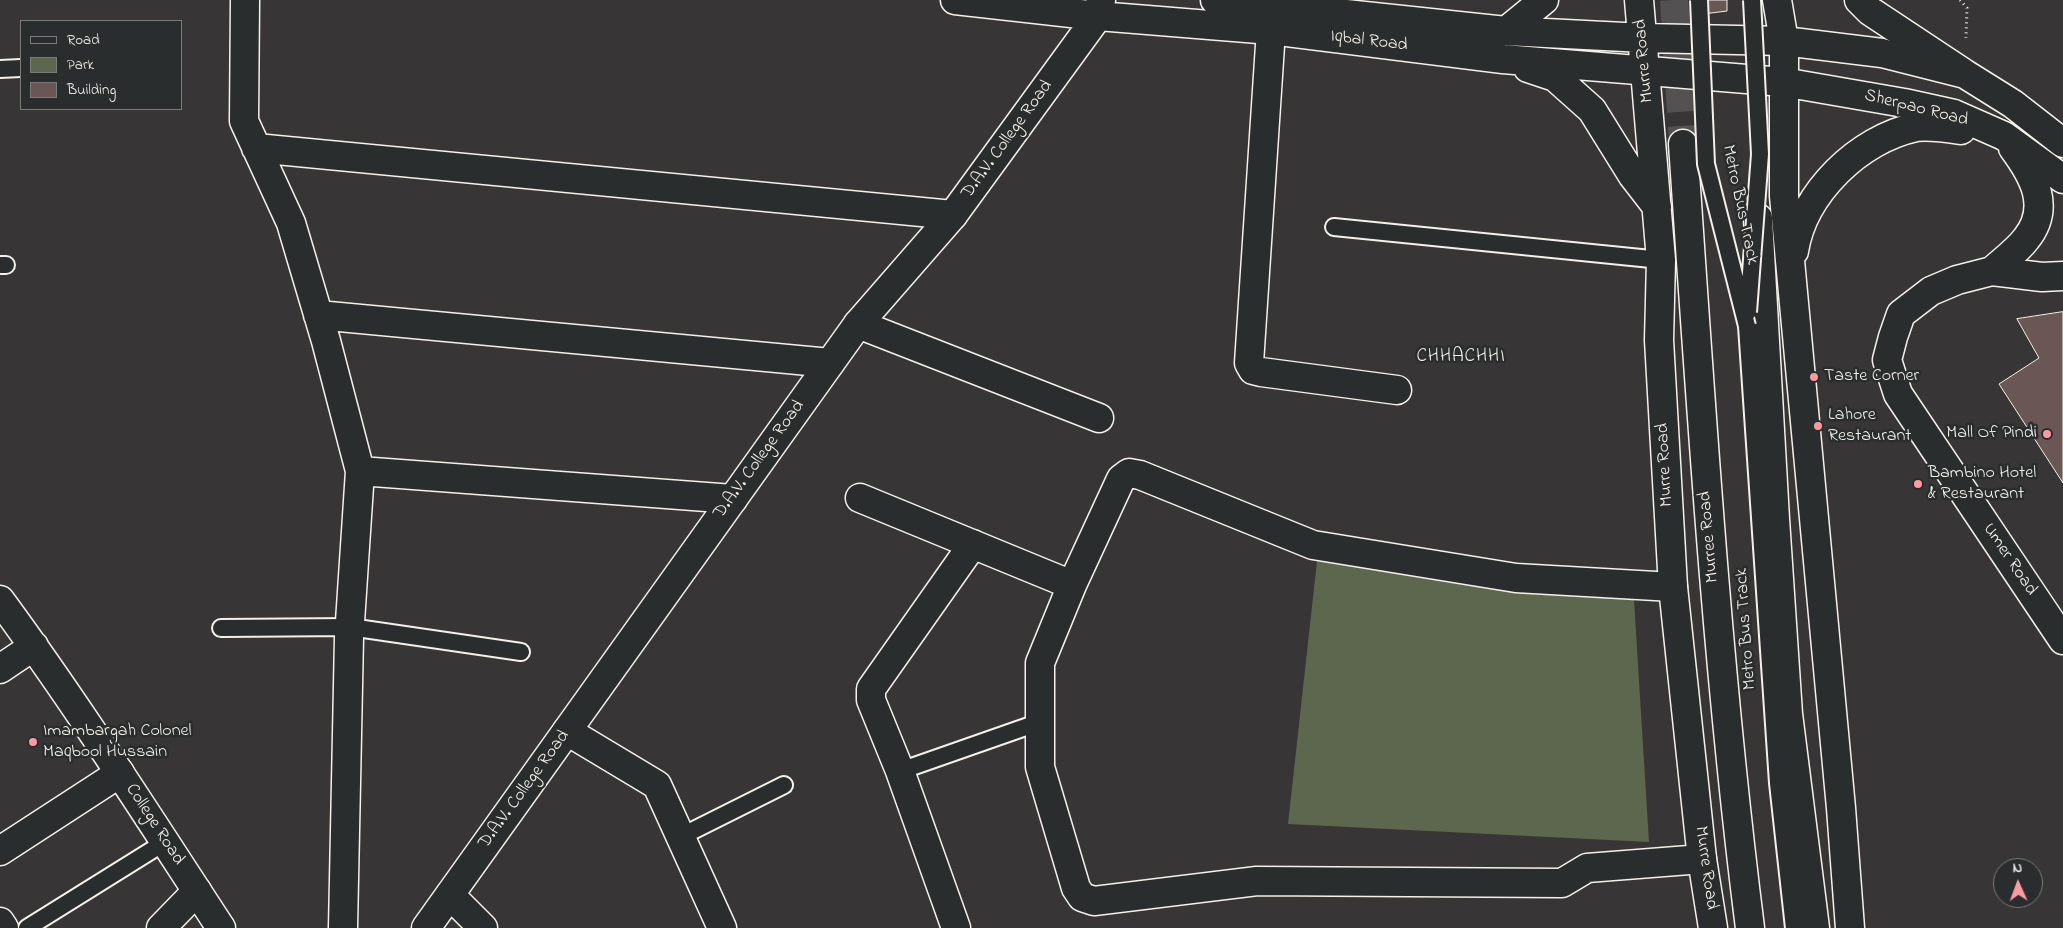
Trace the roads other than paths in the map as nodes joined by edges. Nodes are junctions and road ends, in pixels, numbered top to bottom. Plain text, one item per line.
1 (245, 0) edge
2 (955, 0) edge
3 (1215, 0) edge
4 (1544, 0) edge
5 (1640, 0) edge
6 (1699, 0) edge
7 (1752, 0) edge
8 (1777, 0) edge
9 (1859, 0) edge
10 (1099, 8) edge
11 (1271, 30) junction
12 (1506, 30) junction
13 (1644, 38) junction
14 (1784, 41) junction
15 (1503, 59) junction
16 (20, 68) edge
17 (0, 69) edge
18 (1646, 71) junction
19 (1965, 74) junction
20 (1783, 82) junction
21 (2004, 136) junction
22 (2063, 143) edge
23 (1683, 144) tunnel mouth
24 (256, 148) junction
25 (1755, 162) dead end
26 (2063, 179) edge
27 (1657, 207) junction
28 (953, 215) junction
29 (1334, 227) dead end
30 (1661, 260) junction
31 (1790, 270) junction
32 (1992, 271) junction
33 (2063, 276) edge
34 (318, 316) junction
35 (858, 324) junction
36 (1747, 326) junction
37 (830, 363) junction
38 (1397, 390) dead end
39 (1099, 418) dead end
40 (360, 470) junction
41 (860, 498) dead end
42 (732, 499) junction
43 (973, 544) junction
44 (1072, 585) junction
45 (1673, 587) junction
46 (0, 600) edge
47 (221, 628) dead end
48 (350, 628) junction
49 (2063, 640) edge
50 (34, 646) junction
51 (521, 652) dead end
52 (0, 669) edge
53 (1040, 722) junction
54 (567, 731) junction
55 (900, 772) junction
56 (120, 773) junction
57 (784, 785) dead end
58 (680, 837) junction
59 (164, 842) junction
60 (0, 851) edge
61 (1702, 858) junction
62 (197, 891) junction
63 (450, 895) junction
64 (0, 922) edge
65 (4, 928) edge
66 (27, 928) edge
67 (162, 928) edge
68 (221, 928) edge
69 (343, 928) edge
70 (426, 928) edge
71 (483, 928) edge
72 (722, 928) edge
73 (956, 928) edge
74 (1713, 928) edge
75 (1750, 928) edge
76 (1794, 928) edge
77 (1815, 928) edge
78 (1850, 928) edge

1 - 24 street
2 - 10 street, Iqbal Road
3 - 12 street, Iqbal Road
4 - 12 street
5 - 13 street, Murre Road
6 - 36 lane, Metro Bus Track, bridge
7 - 36 lane, Metro Bus Track, bridge
8 - 14 street
9 - 19 street
10 - 11 street, Iqbal Road
10 - 28 street, D.A.V. College Road
11 - 15 street, Iqbal Road
11 - 38 street
12 - 13 street, Iqbal Road
13 - 14 street, Iqbal Road
13 - 18 street, Murre Road
14 - 19 street, Iqbal Road
14 - 20 street
15 - 18 street, Iqbal Road
15 - 27 street
16 - 17 lane
18 - 20 street, Iqbal Road
18 - 27 street, Murre Road
19 - 22 street
20 - 21 street, Sherpao Road
20 - 31 street
21 - 26 street, Sherpao Road
21 - 31 street
21 - 32 street
23 - 75 street, Murree Road
24 - 28 street
24 - 34 street
25 - 77 street
27 - 30 street, Murre Road
28 - 35 street, D.A.V. College Road
29 - 30 lane
30 - 45 street, Murre Road
31 - 78 street
32 - 33 street, Umer Road
32 - 49 street, Umer Road
34 - 37 street
34 - 40 street
35 - 37 street, D.A.V. College Road
35 - 39 street
36 - 76 lane, Metro Bus Track
37 - 42 street, D.A.V. College Road
40 - 42 street
40 - 48 street
41 - 43 street
42 - 54 street, D.A.V. College Road
43 - 44 street
43 - 55 street
44 - 45 street
44 - 53 street
45 - 61 street, Murre Road
46 - 50 street, College Road
47 - 48 lane
48 - 51 lane
48 - 69 street
50 - 52 street
50 - 56 street, College Road
53 - 55 lane
53 - 61 street
54 - 58 street
54 - 63 street, D.A.V. College Road
55 - 73 street
56 - 59 street, College Road
56 - 60 street
57 - 58 lane
58 - 72 street
59 - 62 street, College Road
59 - 66 lane
61 - 74 street, Murre Road
62 - 67 street
62 - 68 street, College Road
63 - 70 street, D.A.V. College Road
63 - 71 street
64 - 65 street

